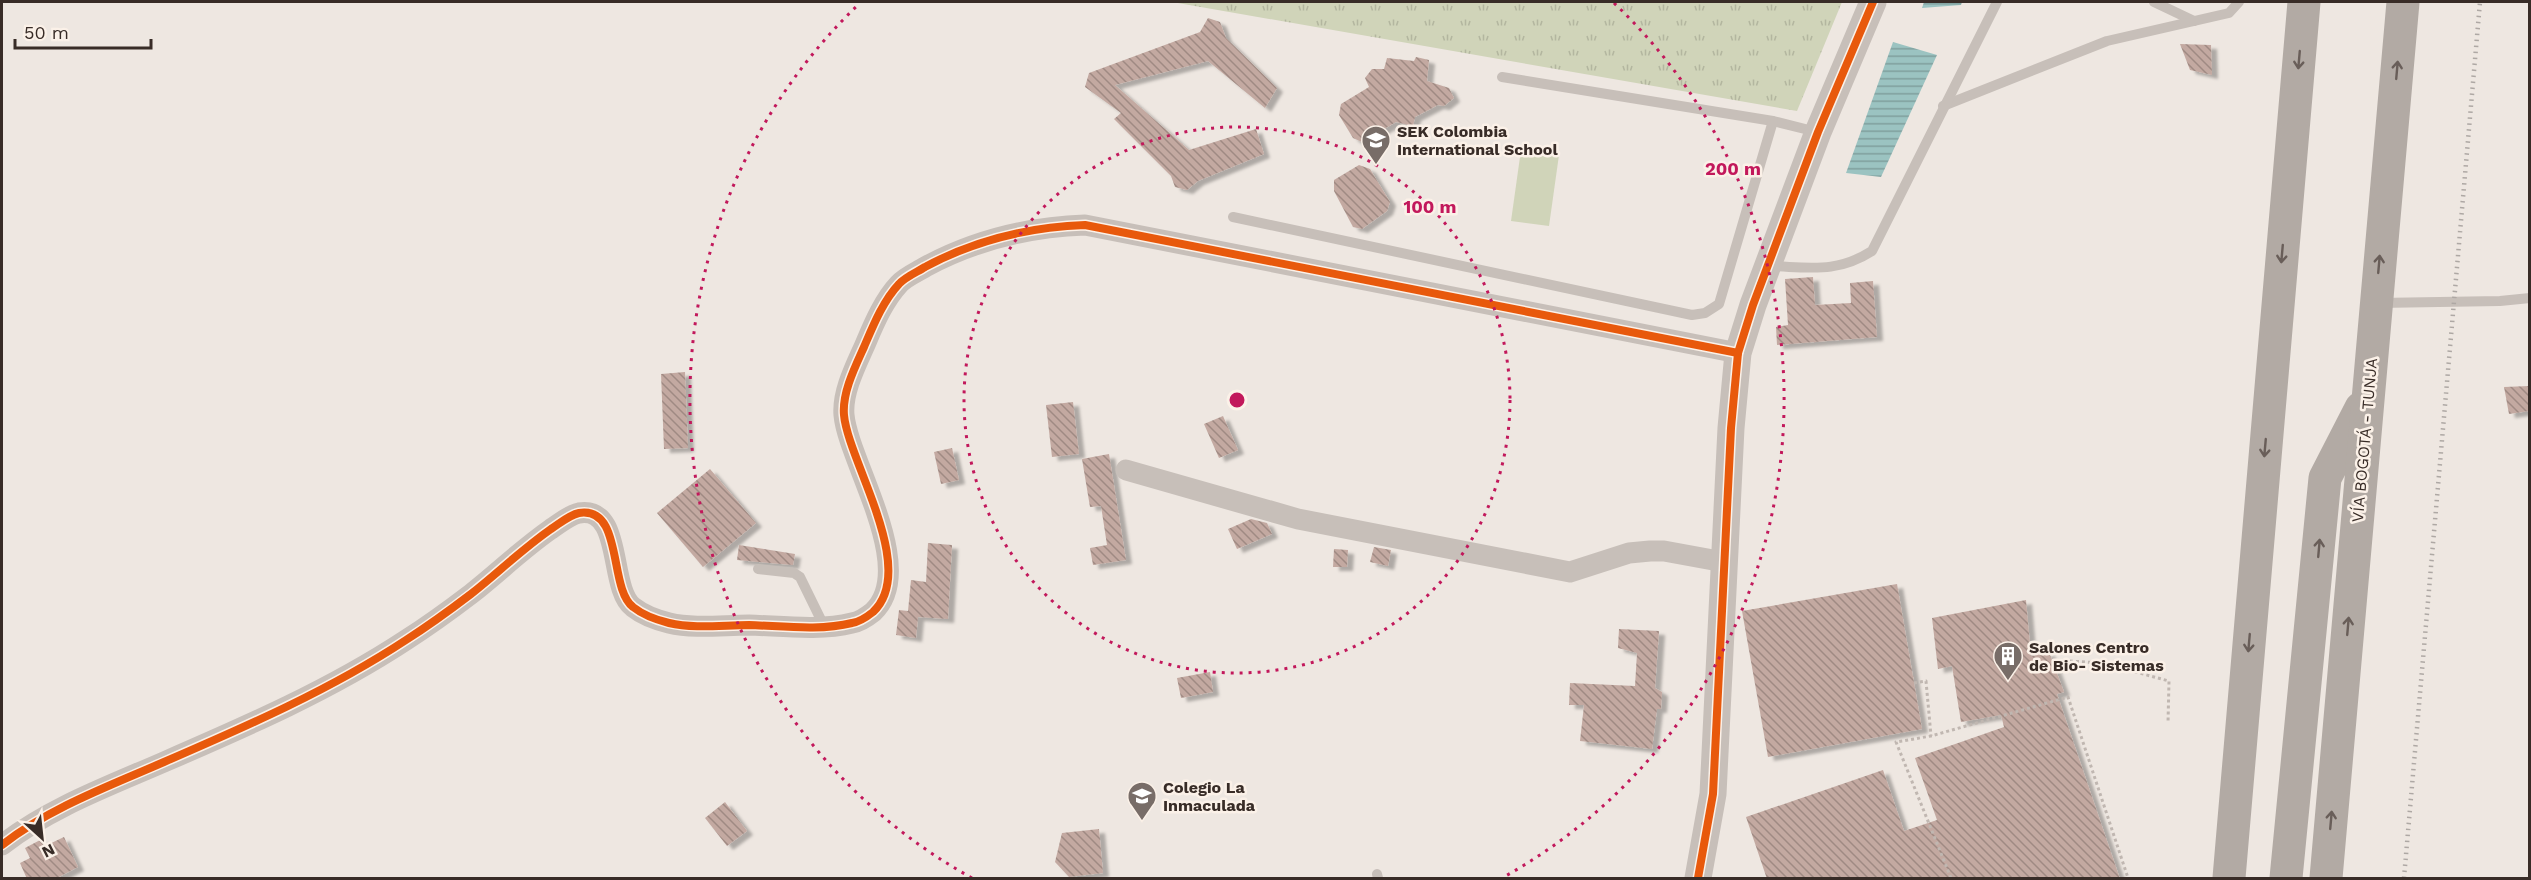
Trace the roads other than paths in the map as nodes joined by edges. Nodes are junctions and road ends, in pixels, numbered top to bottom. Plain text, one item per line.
1 (1874, 2) edge
2 (1997, 2) edge
3 (2154, 2) edge
4 (2238, 2) edge
5 (2304, 2) edge
6 (2403, 2) edge
7 (2194, 21) junction
8 (1502, 77) dead end
9 (1943, 106) junction
10 (1773, 121) junction
11 (1818, 132) junction
12 (1233, 217) dead end
13 (1768, 266) junction
14 (2529, 298) edge
15 (2375, 303) junction
16 (1738, 353) junction
17 (2369, 394) junction
18 (1126, 470) dead end
19 (1724, 562) junction
20 (758, 569) dead end
21 (824, 626) junction
22 (2, 845) edge
23 (1698, 879) edge
24 (2229, 879) edge
25 (2286, 879) edge
26 (2325, 879) edge

1 - 11 street
2 - 9 lane
3 - 7 lane
4 - 7 lane
5 -> 24 highway
15 -> 6 highway, VÍA BOGOTÁ - TUNJA
7 - 9 lane
8 - 10 lane
9 - 13 lane
10 - 11 lane
10 - 12 lane
11 - 13 street
13 - 16 street
14 - 15 lane
15 - 17 highway, VÍA BOGOTÁ - TUNJA
16 - 19 street
16 - 21 street
25 -> 17 highway
26 -> 17 highway, VÍA BOGOTÁ - TUNJA
18 - 19 street
19 - 23 street
20 - 21 lane
21 - 22 street

